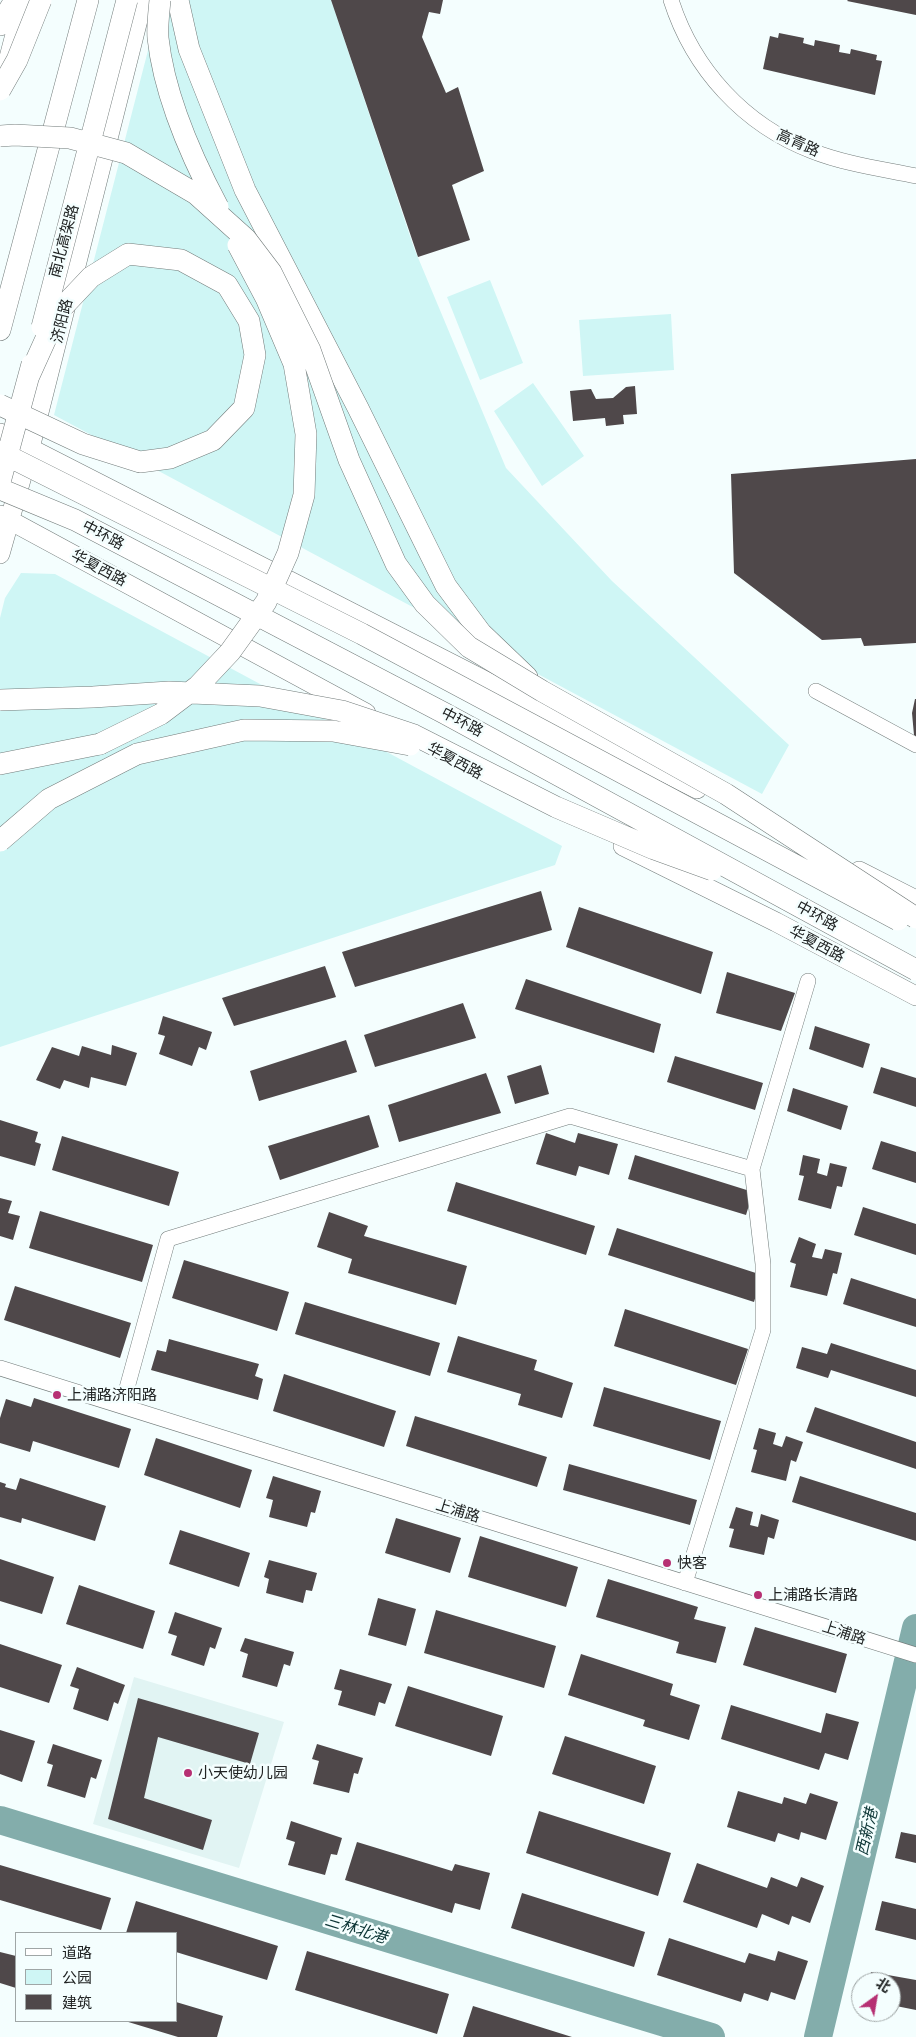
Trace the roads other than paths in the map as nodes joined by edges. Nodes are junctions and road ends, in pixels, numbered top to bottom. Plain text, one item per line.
1 (15, 0) edge
2 (24, 0) edge
3 (41, 0) edge
4 (88, 0) edge
5 (127, 0) edge
6 (143, 0) edge
7 (160, 0) edge
8 (178, 0) edge
9 (671, 0) edge
10 (0, 25) edge
11 (0, 90) edge
12 (0, 97) edge
13 (0, 136) edge
14 (916, 176) edge
15 (0, 330) edge
16 (29, 376) junction
17 (0, 405) edge
18 (0, 433) edge
19 (30, 448) junction
20 (0, 452) edge
21 (0, 482) edge
22 (0, 489) edge
23 (4, 517) edge
24 (0, 554) edge
25 (542, 691) junction
26 (816, 691) dead end
27 (0, 700) edge
28 (916, 745) edge
29 (447, 752) junction
30 (0, 764) edge
31 (0, 841) edge
32 (770, 890) junction
33 (916, 900) edge
34 (916, 918) edge
35 (916, 929) edge
36 (916, 970) edge
37 (808, 981) dead end
38 (916, 996) edge
39 (752, 1169) junction
40 (0, 1368) edge
41 (122, 1406) junction
42 (685, 1582) junction
43 (916, 1655) edge

1 - 10 highway
2 - 12 main road
3 - 11 highway, bridge
4 - 15 highway
5 - 16 highway, 南北高架路, bridge
6 - 19 main road, 济阳路
7 - 30 highway, bridge
8 - 25 highway, bridge
9 - 14 street, 高青路
13 - 25 highway, bridge
16 - 17 highway, bridge
16 - 21 highway, 南北高架路, bridge
18 - 19 main road
19 - 23 main road, 济阳路
19 - 33 main road
20 - 35 highway, 中环路, bridge
22 - 32 highway, 中环路, bridge
23 - 24 main road, 济阳路
23 - 38 main road, 华夏西路
25 - 34 highway, bridge
26 - 28 street
27 - 29 highway, bridge
29 - 31 highway, bridge
29 - 32 highway, bridge
32 - 36 highway, 中环路, bridge
37 - 39 street
39 - 41 street
39 - 42 street
40 - 41 street, 上浦路
41 - 42 street, 上浦路
42 - 43 street, 上浦路

